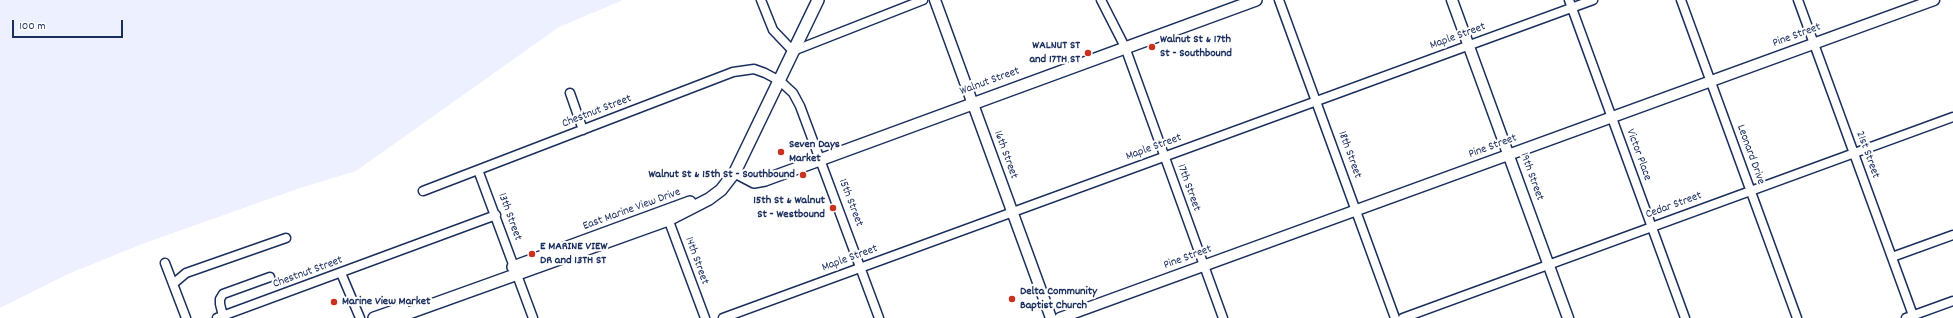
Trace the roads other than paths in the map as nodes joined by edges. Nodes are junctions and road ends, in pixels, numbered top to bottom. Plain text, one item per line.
1 (761, 0) edge
2 (818, 0) edge
3 (923, 0) edge
4 (935, 0) edge
5 (1101, 0) edge
6 (1256, 0) edge
7 (1279, 0) edge
8 (1452, 0) edge
9 (1593, 0) edge
10 (1681, 0) edge
11 (1798, 0) edge
12 (1934, 0) edge
13 (1570, 4) edge
14 (1814, 44) junction
15 (1469, 46) junction
16 (1125, 48) junction
17 (793, 51) junction
18 (780, 81) junction
19 (1711, 81) junction
20 (570, 93) dead end
21 (972, 102) junction
22 (1316, 102) junction
23 (1953, 117) edge
24 (1612, 118) junction
25 (583, 130) junction
26 (1854, 153) junction
27 (1509, 155) junction
28 (1164, 157) junction
29 (820, 160) junction
30 (478, 170) junction
31 (735, 172) junction
32 (423, 191) dead end
33 (1750, 191) junction
34 (1356, 210) junction
35 (1012, 212) junction
36 (496, 215) junction
37 (667, 216) junction
38 (1652, 227) junction
39 (1953, 235) edge
40 (286, 238) dead end
41 (1892, 257) junction
42 (165, 263) dead end
43 (1549, 264) junction
44 (1204, 266) junction
45 (861, 268) junction
46 (516, 270) junction
47 (341, 273) junction
48 (270, 276) dead end
49 (173, 284) junction
50 (1953, 301) edge
51 (220, 317) edge
52 (1911, 317) edge
53 (186, 318) edge
54 (360, 318) edge
55 (374, 318) edge
56 (394, 318) edge
57 (533, 318) edge
58 (705, 318) edge
59 (723, 318) edge
60 (879, 318) edge
61 (1051, 318) edge
62 (1060, 318) edge
63 (1223, 318) edge
64 (1395, 318) edge
65 (1403, 318) edge
66 (1568, 318) edge
67 (1685, 318) edge
68 (1797, 318) edge

1 - 17 street
2 - 17 main road, East Marine View Drive
3 - 17 street
4 - 21 street, 16th Street
5 - 16 street, 17th Street
6 - 16 main road, Walnut Street
7 - 22 street, 18th Street
8 - 15 street, 19th Street
9 - 13 street, Maple Street
10 - 19 street, Leonard Drive
11 - 14 street, 21st Street
12 - 14 street, Pine Street
13 - 15 street, Maple Street
13 - 24 street, Victor Place
14 - 19 street, Pine Street
14 - 26 street, 21st Street
15 - 22 street, Maple Street
15 - 27 street, 19th Street
16 - 21 main road, Walnut Street
16 - 28 street, 17th Street
17 - 18 main road, East Marine View Drive
18 - 25 street, Chestnut Street
18 - 29 street, 15th Street
18 - 31 main road, East Marine View Drive
19 - 24 street, Pine Street
19 - 33 street, Leonard Drive
20 - 25 street
21 - 29 main road, Walnut Street
21 - 35 street, 16th Street
22 - 28 street, Maple Street
22 - 34 street, 18th Street
23 - 26 street, Cedar Street
24 - 27 street, Pine Street
24 - 38 street, Victor Place
25 - 30 street, Chestnut Street
26 - 33 street, Cedar Street
26 - 41 street, 21st Street
27 - 34 street, Pine Street
27 - 43 street, 19th Street
28 - 35 street, Maple Street
28 - 44 street, 17th Street
29 - 31 main road, Walnut Street
29 - 45 street, 15th Street
30 - 32 street, Chestnut Street
30 - 36 street, 13th Street
31 - 37 main road, East Marine View Drive
33 - 38 street, Cedar Street
33 - 68 street, Leonard Drive
34 - 44 street, Pine Street
34 - 64 street, 18th Street
35 - 45 street, Maple Street
35 - 61 street, 16th Street
36 - 46 street, 13th Street
36 - 47 street, Chestnut Street
37 - 46 main road, East Marine View Drive
37 - 58 street, 14th Street
38 - 43 street, Cedar Street
38 - 67 street, Victor Place
39 - 41 street
40 - 49 street
41 - 52 street, 21st Street
42 - 49 street
43 - 65 street, Cedar Street
43 - 66 street, 19th Street
44 - 62 street, Pine Street
44 - 63 street, 17th Street
45 - 59 street, Maple Street
45 - 60 street, 15th Street
46 - 55 main road, East Marine View Drive
46 - 56 main road, East Marine View Drive
46 - 57 street, 13th Street
47 - 51 street, Chestnut Street
47 - 54 street
48 - 51 street
49 - 53 street
50 - 52 street

